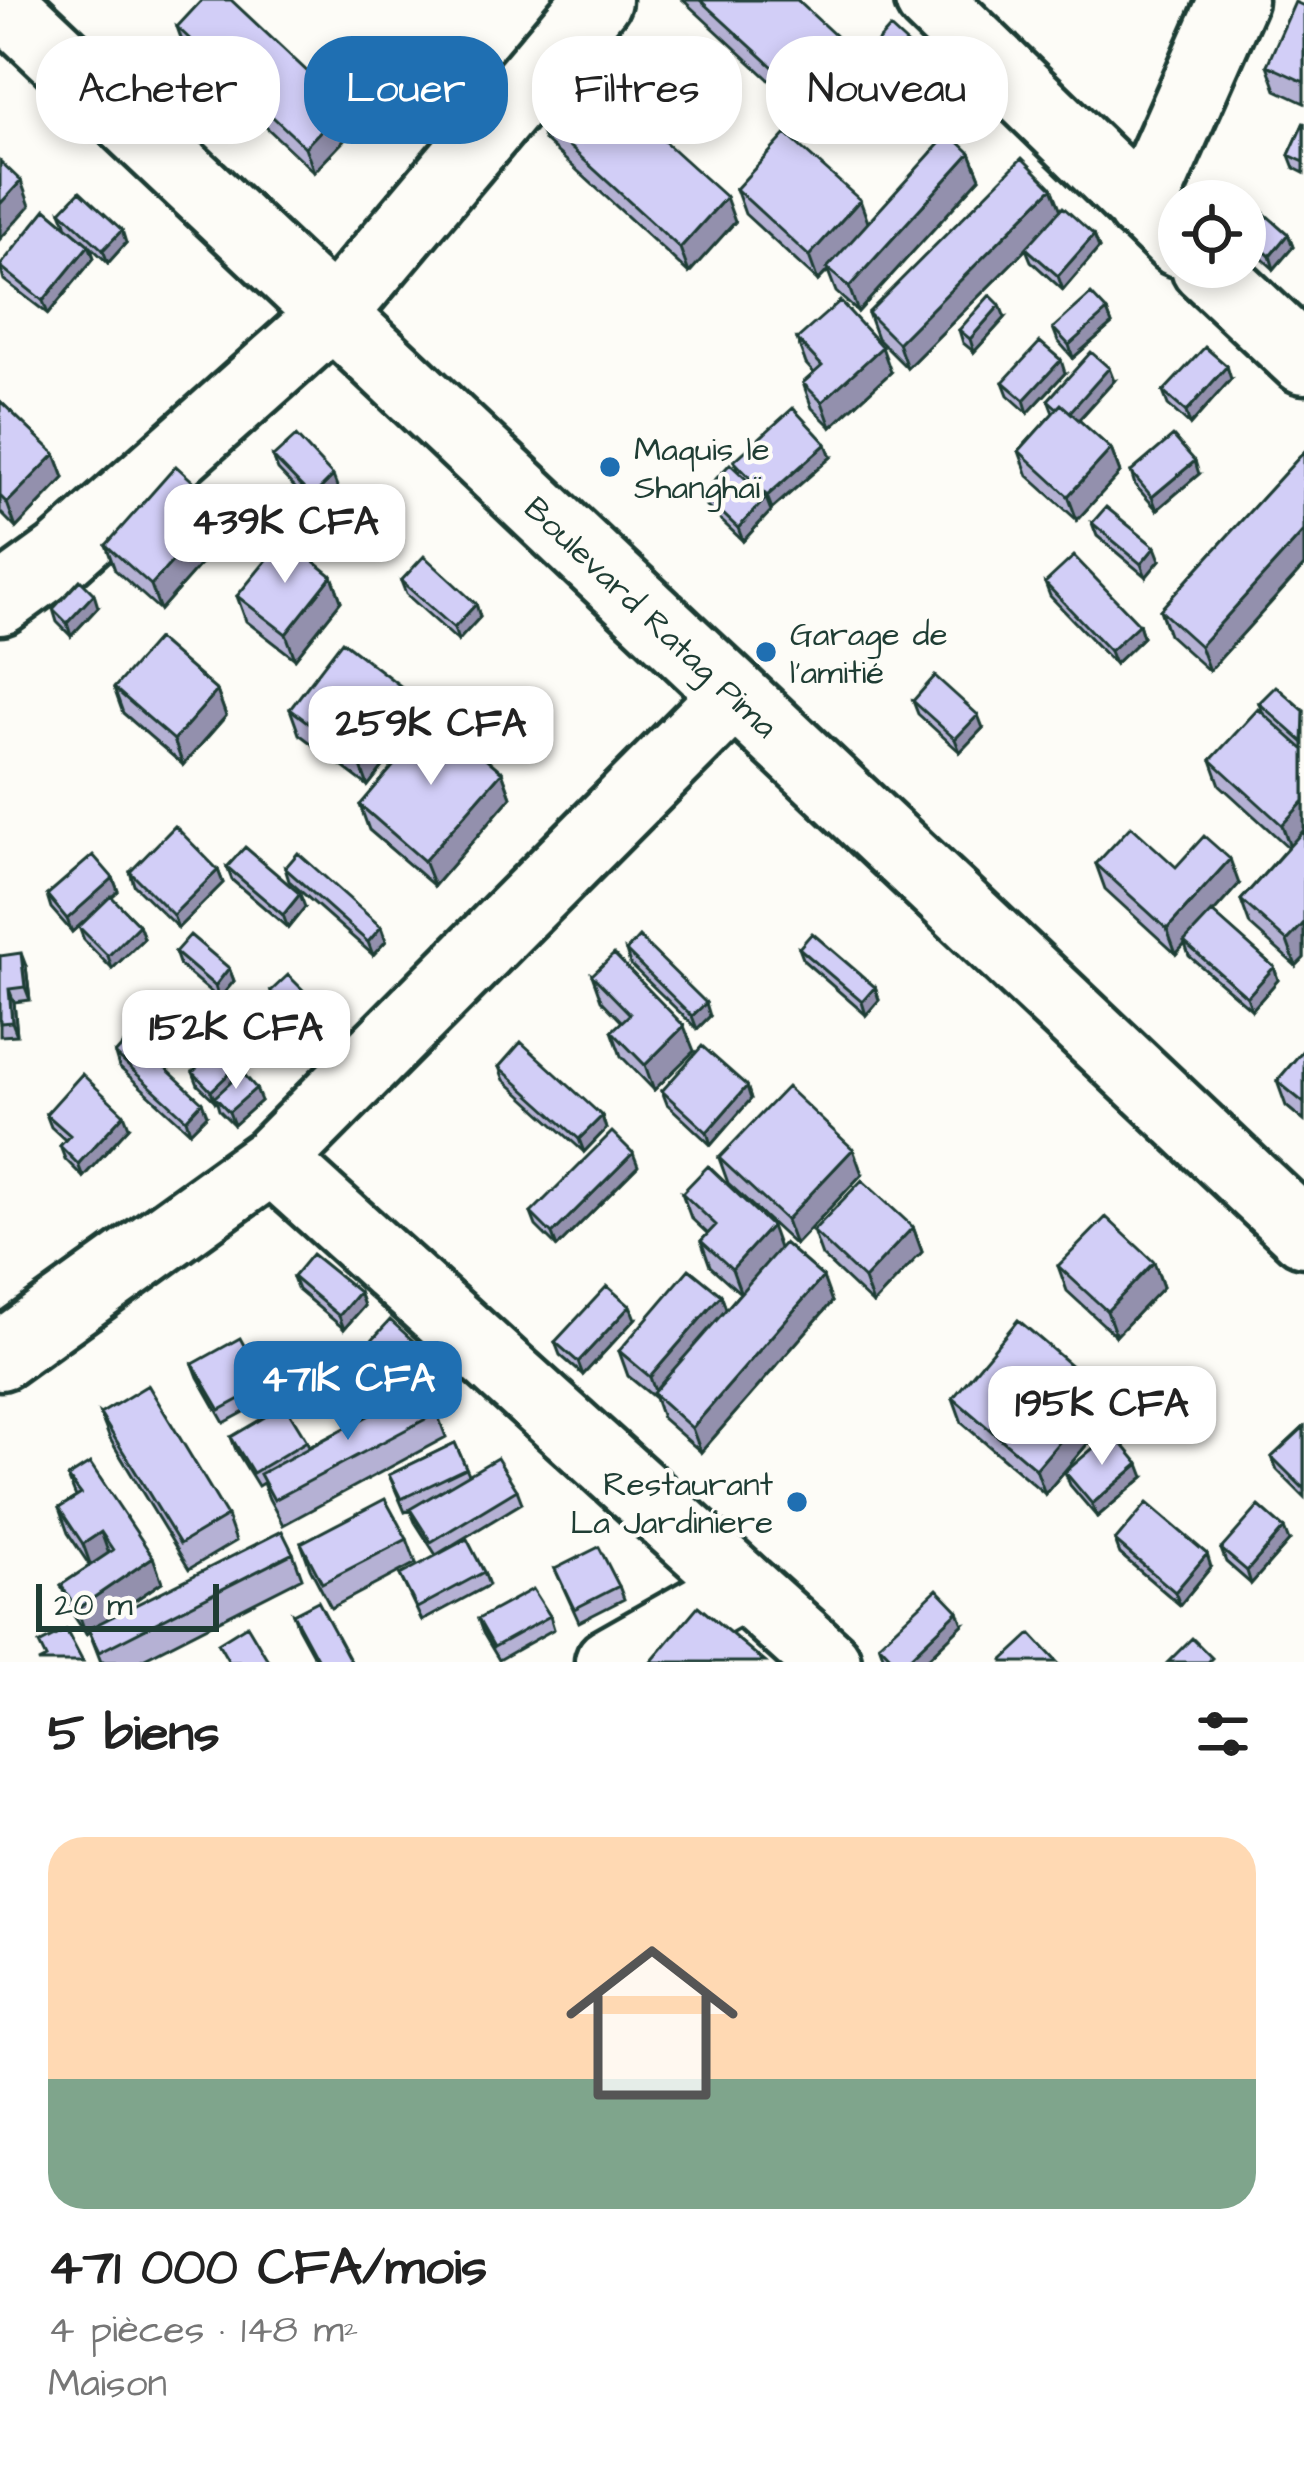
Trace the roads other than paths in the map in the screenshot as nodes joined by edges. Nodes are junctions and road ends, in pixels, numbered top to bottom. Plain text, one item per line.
1 (0, 0) edge
2 (597, 0) edge
3 (928, 0) edge
4 (1233, 0) edge
5 (1175, 180) edge
6 (1158, 223) edge
7 (1227, 288) edge
8 (332, 314) junction
9 (1304, 360) edge
10 (0, 601) edge
11 (734, 694) junction
12 (272, 1160) junction
13 (1304, 1233) edge
14 (0, 1356) edge
15 (741, 1587) junction
16 (609, 1662) edge
17 (827, 1662) edge

1 - 8 street, Boulevard Ratag Pima
2 - 8 street
3 - 6 street
4 - 5 street
7 - 9 street
8 - 10 street
8 - 11 street, Boulevard Ratag Pima
11 - 12 street
11 - 13 street, Boulevard Ratag Pima
12 - 14 street
12 - 15 street
15 - 16 street
15 - 17 street

